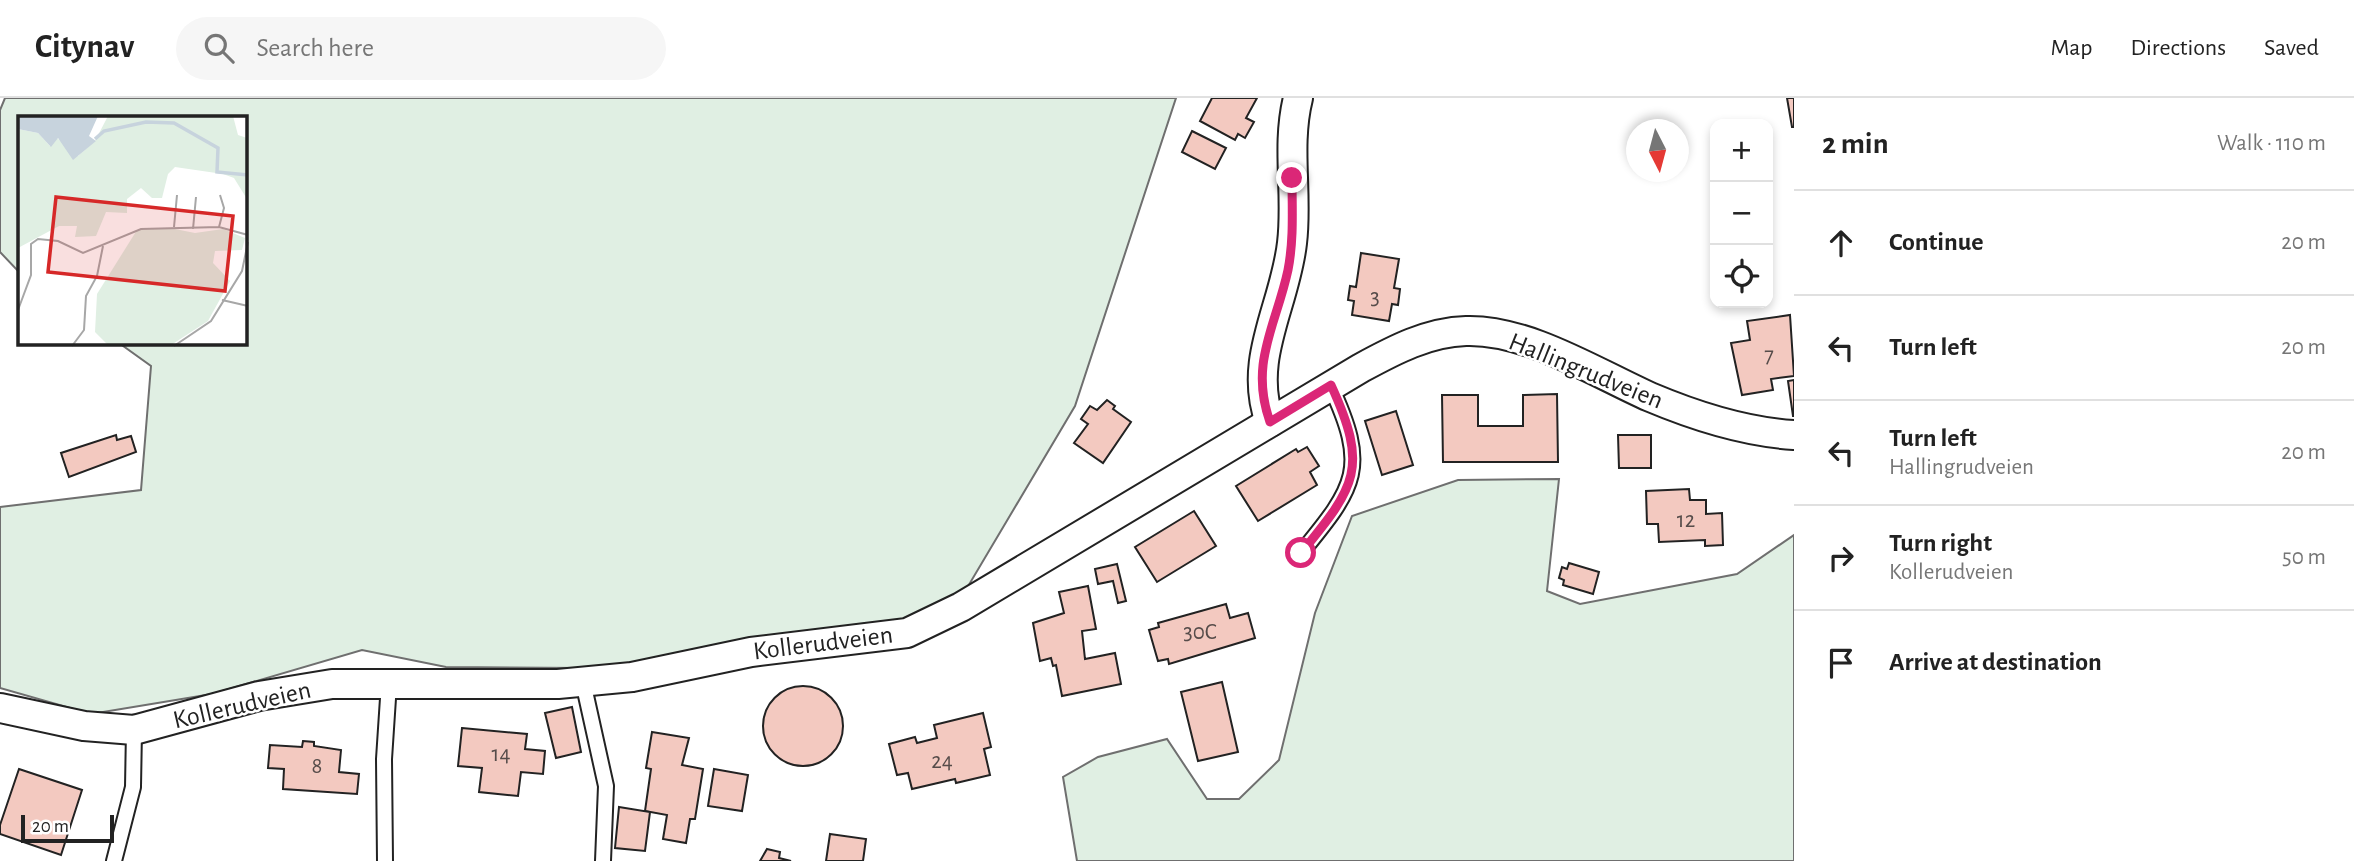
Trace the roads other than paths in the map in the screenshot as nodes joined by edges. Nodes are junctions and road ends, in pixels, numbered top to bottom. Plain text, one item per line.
1 (1298, 98) edge
2 (1331, 385) junction
3 (1270, 422) junction
4 (1794, 435) edge
5 (1301, 553) dead end
6 (583, 682) junction
7 (389, 683) junction
8 (0, 708) edge
9 (134, 730) junction
10 (114, 861) edge
11 (385, 861) edge
12 (603, 861) edge

1 - 3 street
2 - 3 street, Hallingrudveien
2 - 4 street, Hallingrudveien
2 - 5 lane
3 - 6 street, Kollerudveien
6 - 7 street, Kollerudveien
6 - 12 lane
7 - 9 street, Kollerudveien
7 - 11 lane
8 - 9 street, Kollerudveien
9 - 10 lane

